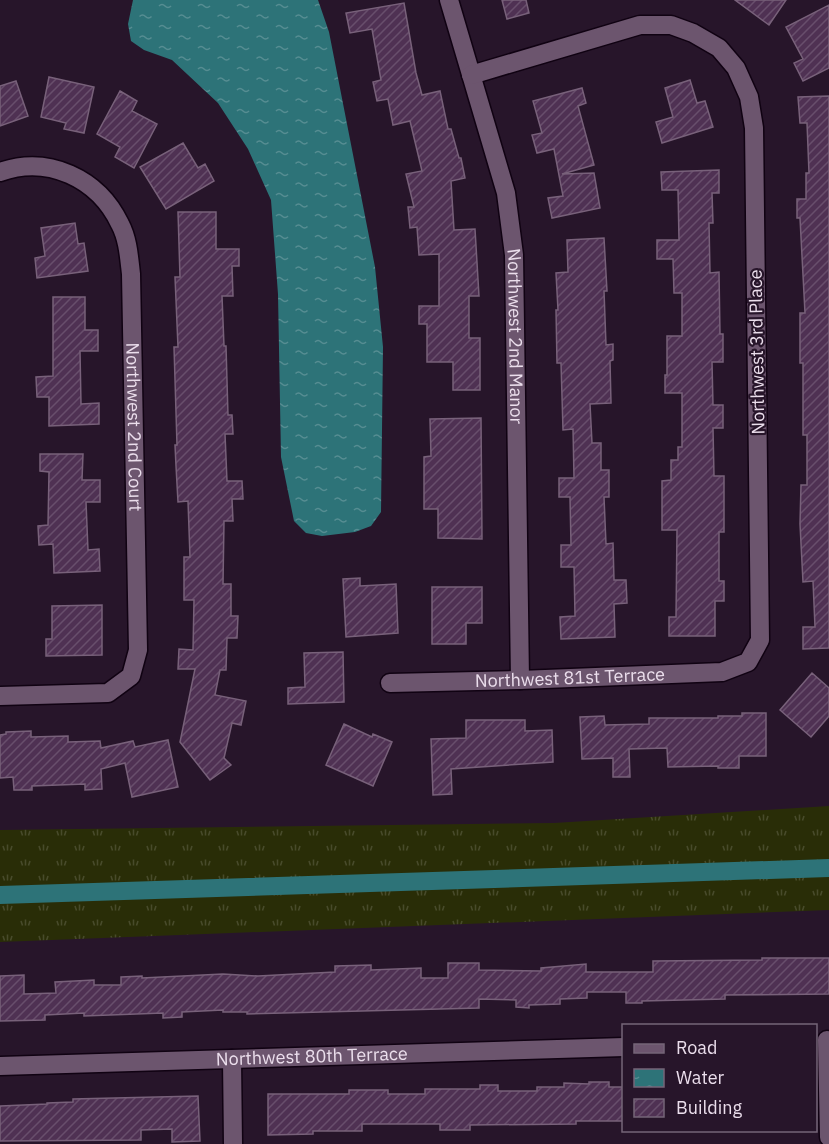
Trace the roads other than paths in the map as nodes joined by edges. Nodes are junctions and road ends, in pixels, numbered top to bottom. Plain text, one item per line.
1 (449, 0) edge
2 (471, 75) junction
3 (0, 172) edge
4 (748, 662) joint
5 (520, 680) junction
6 (390, 682) dead end
7 (0, 696) edge
8 (824, 1040) edge
9 (622, 1047) edge
10 (232, 1059) junction
11 (0, 1066) edge
12 (829, 1137) edge
13 (233, 1144) edge

1 - 2 street, Northwest 2nd Manor
2 - 4 street, Northwest 3rd Place
2 - 5 street, Northwest 2nd Manor
3 - 7 street, Northwest 2nd Court
4 - 5 street, Northwest 81st Terrace
5 - 6 street, Northwest 81st Terrace
8 - 12 street
9 - 10 street, Northwest 80th Terrace
10 - 11 street, Northwest 80th Terrace
10 - 13 street

